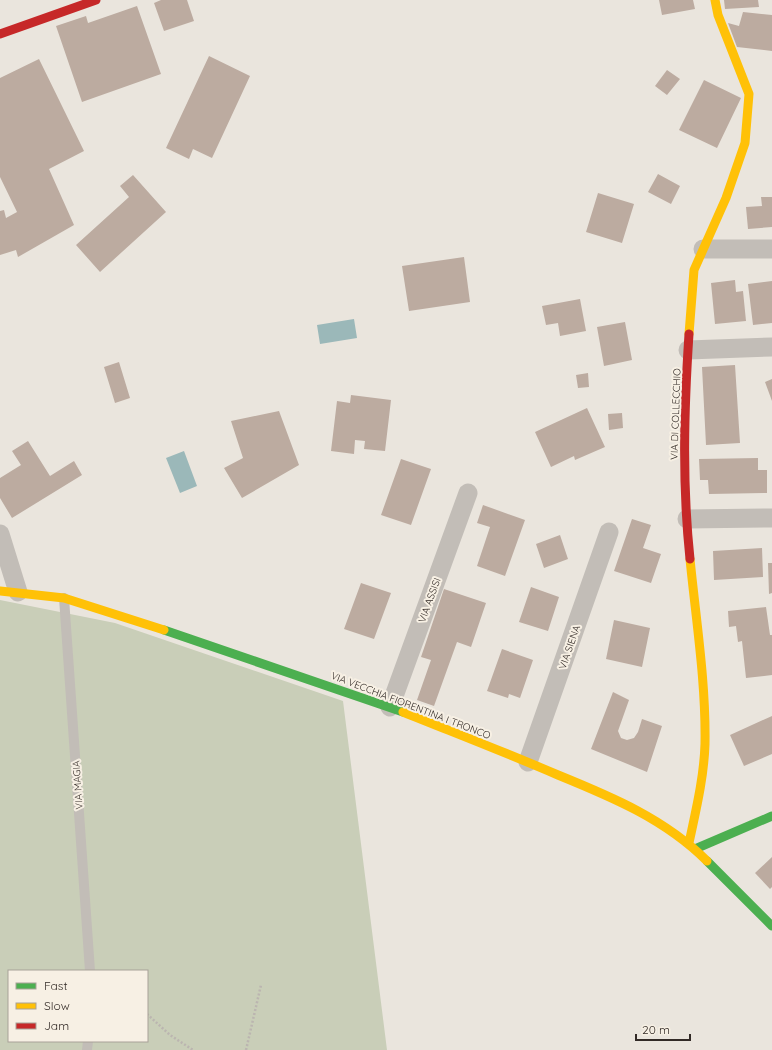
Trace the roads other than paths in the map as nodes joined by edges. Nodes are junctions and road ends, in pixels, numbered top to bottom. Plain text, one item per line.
1 (96, 0) edge
2 (715, 0) edge
3 (0, 34) edge
4 (703, 249) junction
5 (772, 250) edge
6 (772, 347) edge
7 (688, 350) junction
8 (468, 493) dead end
9 (688, 518) junction
10 (772, 518) edge
11 (610, 532) dead end
12 (0, 534) edge
13 (9, 592) edge
14 (64, 598) junction
15 (390, 707) junction
16 (528, 762) junction
17 (772, 816) edge
18 (692, 846) junction
19 (772, 926) edge
20 (90, 970) edge

1 - 3 street
2 - 4 street, VIA DI COLLECCHIO
4 - 5 street
4 - 7 street, VIA DI COLLECCHIO
6 - 7 street
7 - 9 street, VIA DI COLLECCHIO
8 - 15 street, VIA ASSISI
9 - 10 street
9 - 18 street, VIA DI COLLECCHIO
11 - 16 street, VIA SIENA
12 - 13 street
13 - 14 street, VIA VECCHIA FIORENTINA I TRONCO
14 - 15 street, VIA VECCHIA FIORENTINA I TRONCO
14 - 20 lane, VIA MAGIA
15 - 16 street, VIA VECCHIA FIORENTINA I TRONCO
16 - 18 street, VIA VECCHIA FIORENTINA I TRONCO
17 - 18 street
18 - 19 street, VIA VECCHIA FIORENTINA I TRONCO

